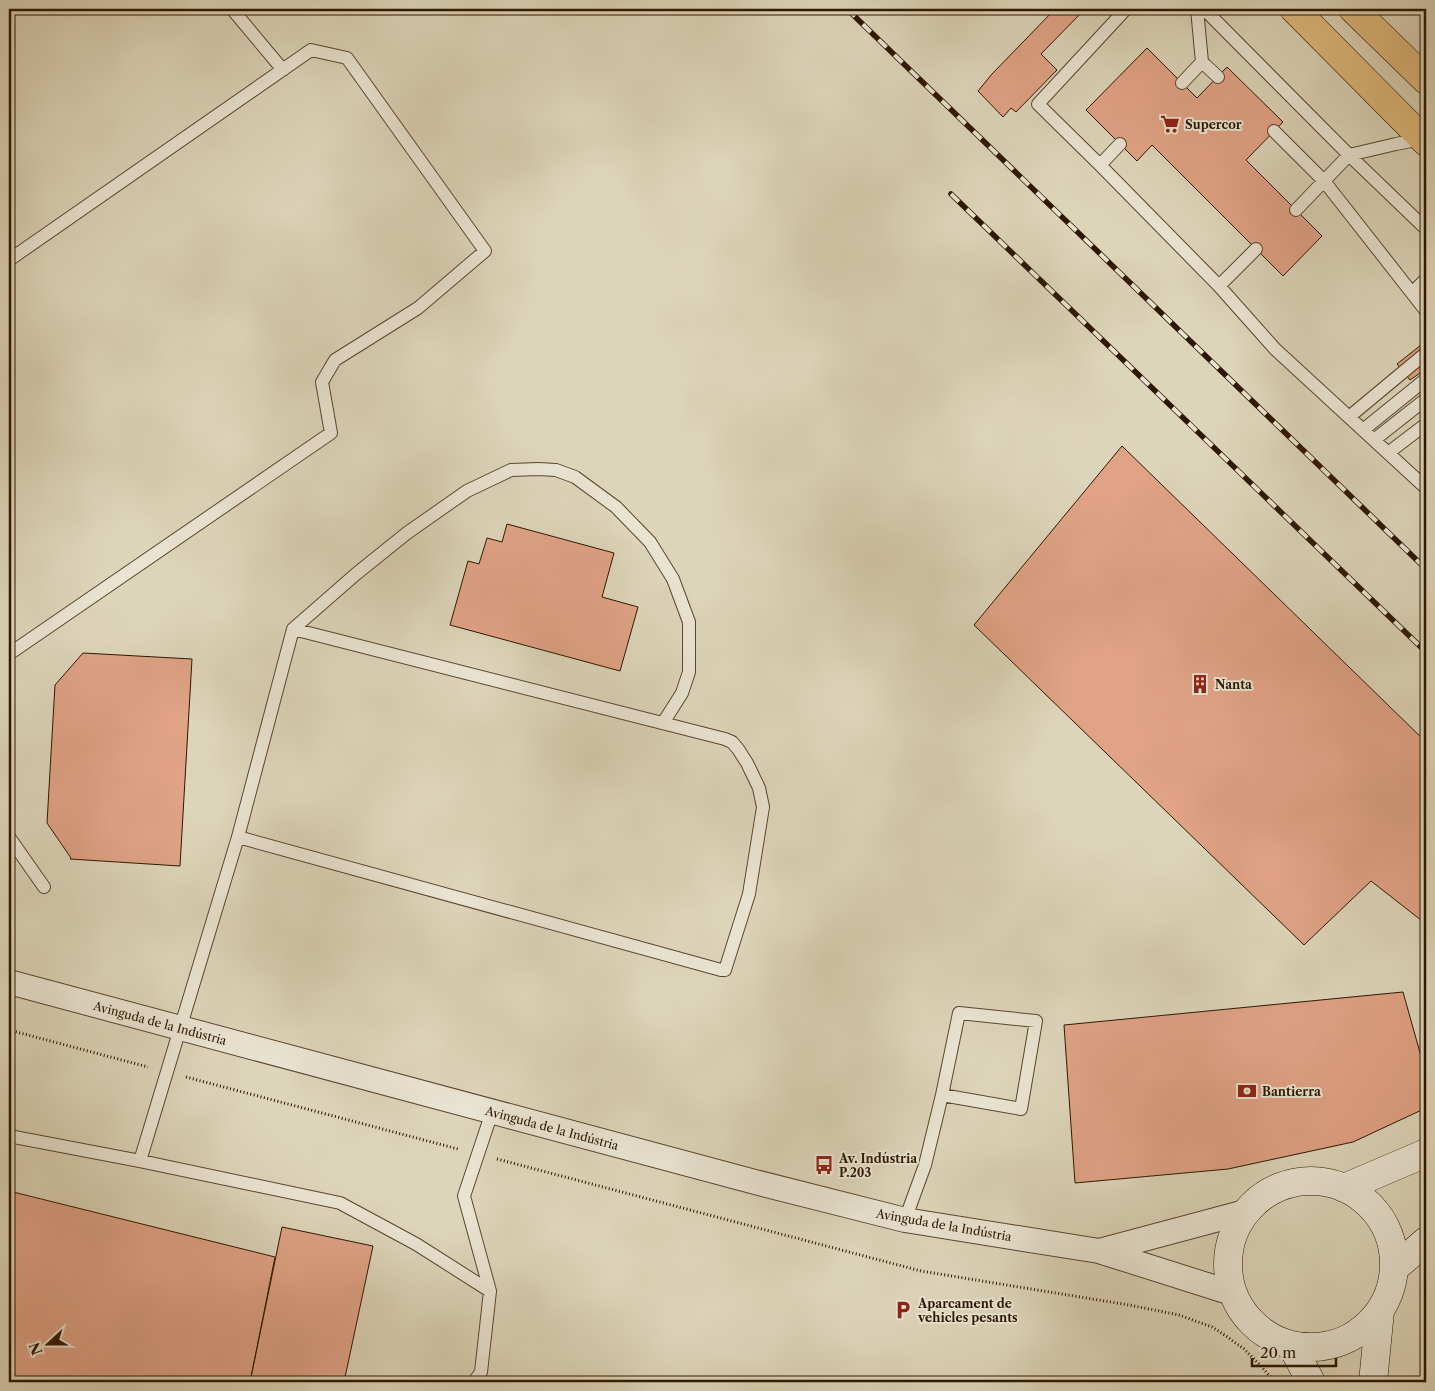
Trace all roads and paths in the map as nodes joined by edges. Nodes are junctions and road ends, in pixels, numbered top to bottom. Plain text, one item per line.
1 (232, 9) edge
2 (1126, 9) edge
3 (1197, 9) edge
4 (1204, 9) edge
5 (1294, 9) edge
6 (1354, 9) edge
7 (1380, 9) edge
8 (1202, 62) junction
9 (1426, 67) edge
10 (282, 70) junction
11 (1218, 77) dead end
12 (1426, 80) edge
13 (1182, 83) dead end
14 (1274, 131) dead end
15 (1425, 140) edge
16 (1120, 144) dead end
17 (1349, 155) junction
18 (1100, 165) junction
19 (1324, 181) junction
20 (1296, 210) dead end
21 (1426, 229) edge
22 (1256, 249) dead end
23 (9, 260) edge
24 (1426, 279) edge
25 (1219, 286) junction
26 (1412, 293) junction
27 (1426, 311) edge
28 (1426, 353) edge
29 (1426, 379) edge
30 (1426, 399) edge
31 (1348, 417) junction
32 (1426, 424) edge
33 (1363, 430) junction
34 (1374, 440) junction
35 (1388, 453) junction
36 (1424, 482) edge
37 (293, 629) junction
38 (9, 654) edge
39 (663, 723) junction
40 (9, 837) edge
41 (238, 837) junction
42 (44, 887) dead end
43 (9, 982) edge
44 (180, 1028) junction
45 (9, 1030) edge
46 (167, 1072) junction
47 (942, 1095) junction
48 (492, 1112) junction
49 (9, 1136) edge
50 (1426, 1153) edge
51 (478, 1154) junction
52 (140, 1161) junction
53 (1344, 1188) junction
54 (1245, 1212) junction
55 (905, 1220) junction
56 (1426, 1241) edge
57 (1099, 1252) junction
58 (1397, 1266) junction
59 (490, 1291) junction
60 (1232, 1293) junction
61 (1380, 1311) junction
62 (1292, 1346) junction
63 (474, 1382) edge
64 (1275, 1382) edge
65 (1311, 1382) edge
66 (1373, 1382) edge

1 - 10 lane
2 - 18 lane
3 - 8 lane
4 - 17 lane
5 - 15 highway
6 - 12 highway
7 - 9 highway
8 - 11 lane
8 - 13 lane
10 - 23 lane
10 - 38 lane
14 - 19 lane
15 - 17 lane
16 - 18 lane
17 - 19 lane
17 - 21 lane
18 - 25 lane
19 - 20 lane
19 - 26 lane
22 - 25 lane
24 - 26 lane
25 - 31 lane
26 - 27 lane
28 - 31 lane
29 - 33 lane
30 - 34 lane
31 - 33 lane
32 - 35 lane
33 - 34 lane
34 - 35 lane
35 - 36 lane
37 - 39 lane
37 - 39 lane
37 - 41 lane
39 - 41 lane
40 - 42 lane
41 - 44 lane
43 - 44 street, Avinguda de la Indústria
44 - 46 lane
44 - 48 street, Avinguda de la Indústria
45 - 46 path
46 - 51 path
46 - 52 lane
47 - 47 lane
47 - 55 lane
48 - 51 lane
48 - 55 street, Avinguda de la Indústria
49 - 52 lane
50 - 53 main road
51 - 59 lane
51 - 64 path
52 - 59 lane
53 - 54 main road
53 - 58 main road
54 - 57 street, Avinguda de la Indústria
54 - 60 main road
55 - 57 street, Avinguda de la Indústria
56 - 58 main road
57 - 60 street, Avinguda de la Indústria
58 - 61 main road
59 - 63 lane
60 - 62 main road
61 - 62 main road
61 - 66 main road
62 - 65 main road

